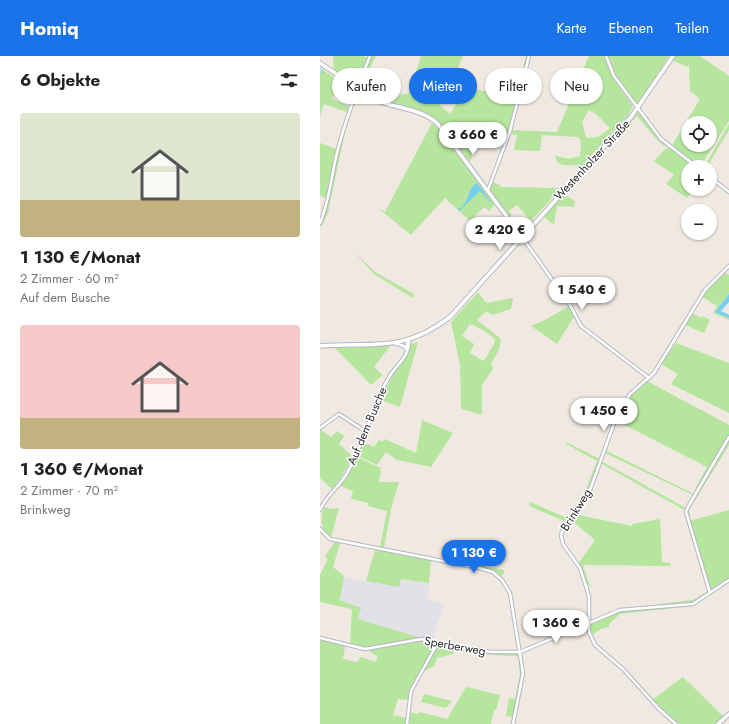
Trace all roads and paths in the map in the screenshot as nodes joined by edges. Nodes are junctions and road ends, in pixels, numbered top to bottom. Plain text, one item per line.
1 (370, 56) edge
2 (529, 56) edge
3 (606, 56) edge
4 (673, 56) edge
5 (320, 63) edge
6 (365, 68) edge
7 (332, 71) edge
8 (352, 104) edge
9 (387, 104) edge
10 (637, 110) junction
11 (688, 160) edge
12 (717, 183) edge
13 (488, 190) junction
14 (729, 192) edge
15 (320, 223) edge
16 (522, 237) junction
17 (729, 266) edge
18 (408, 340) junction
19 (393, 343) junction
20 (320, 346) edge
21 (407, 351) junction
22 (649, 378) junction
23 (320, 428) edge
24 (365, 432) junction
25 (729, 437) edge
26 (320, 510) edge
27 (320, 529) edge
28 (729, 580) edge
29 (710, 593) junction
30 (588, 623) junction
31 (320, 638) edge
32 (437, 644) junction
33 (519, 648) junction
34 (524, 649) junction
35 (520, 652) junction
36 (729, 714) edge
37 (407, 724) edge
38 (513, 724) edge
39 (676, 724) edge
40 (718, 724) edge

1 - 6 street
2 - 13 street
3 - 10 street
4 - 10 main road, Westenholzer Straße
5 - 7 main road
8 - 15 street
9 - 13 main road
10 - 11 street
10 - 16 main road, Westenholzer Straße
12 - 14 street
13 - 16 main road
16 - 18 main road, Westenholzer Straße
16 - 22 street
17 - 22 street, Brinkweg
18 - 19 main road, Westenholzer Straße
18 - 21 street
19 - 20 main road, Westenholzer Straße
19 - 21 street
21 - 24 street, Auf dem Busche
22 - 30 street, Brinkweg
23 - 24 street
24 - 26 street, Auf dem Busche
25 - 29 street
27 - 33 street
28 - 29 street
29 - 30 street
30 - 34 street
30 - 39 street, Brinkweg
31 - 32 street, Sperberweg
32 - 35 street, Sperberweg
32 - 37 street
33 - 34 street
33 - 35 street
34 - 35 street
35 - 38 street
36 - 40 main road

